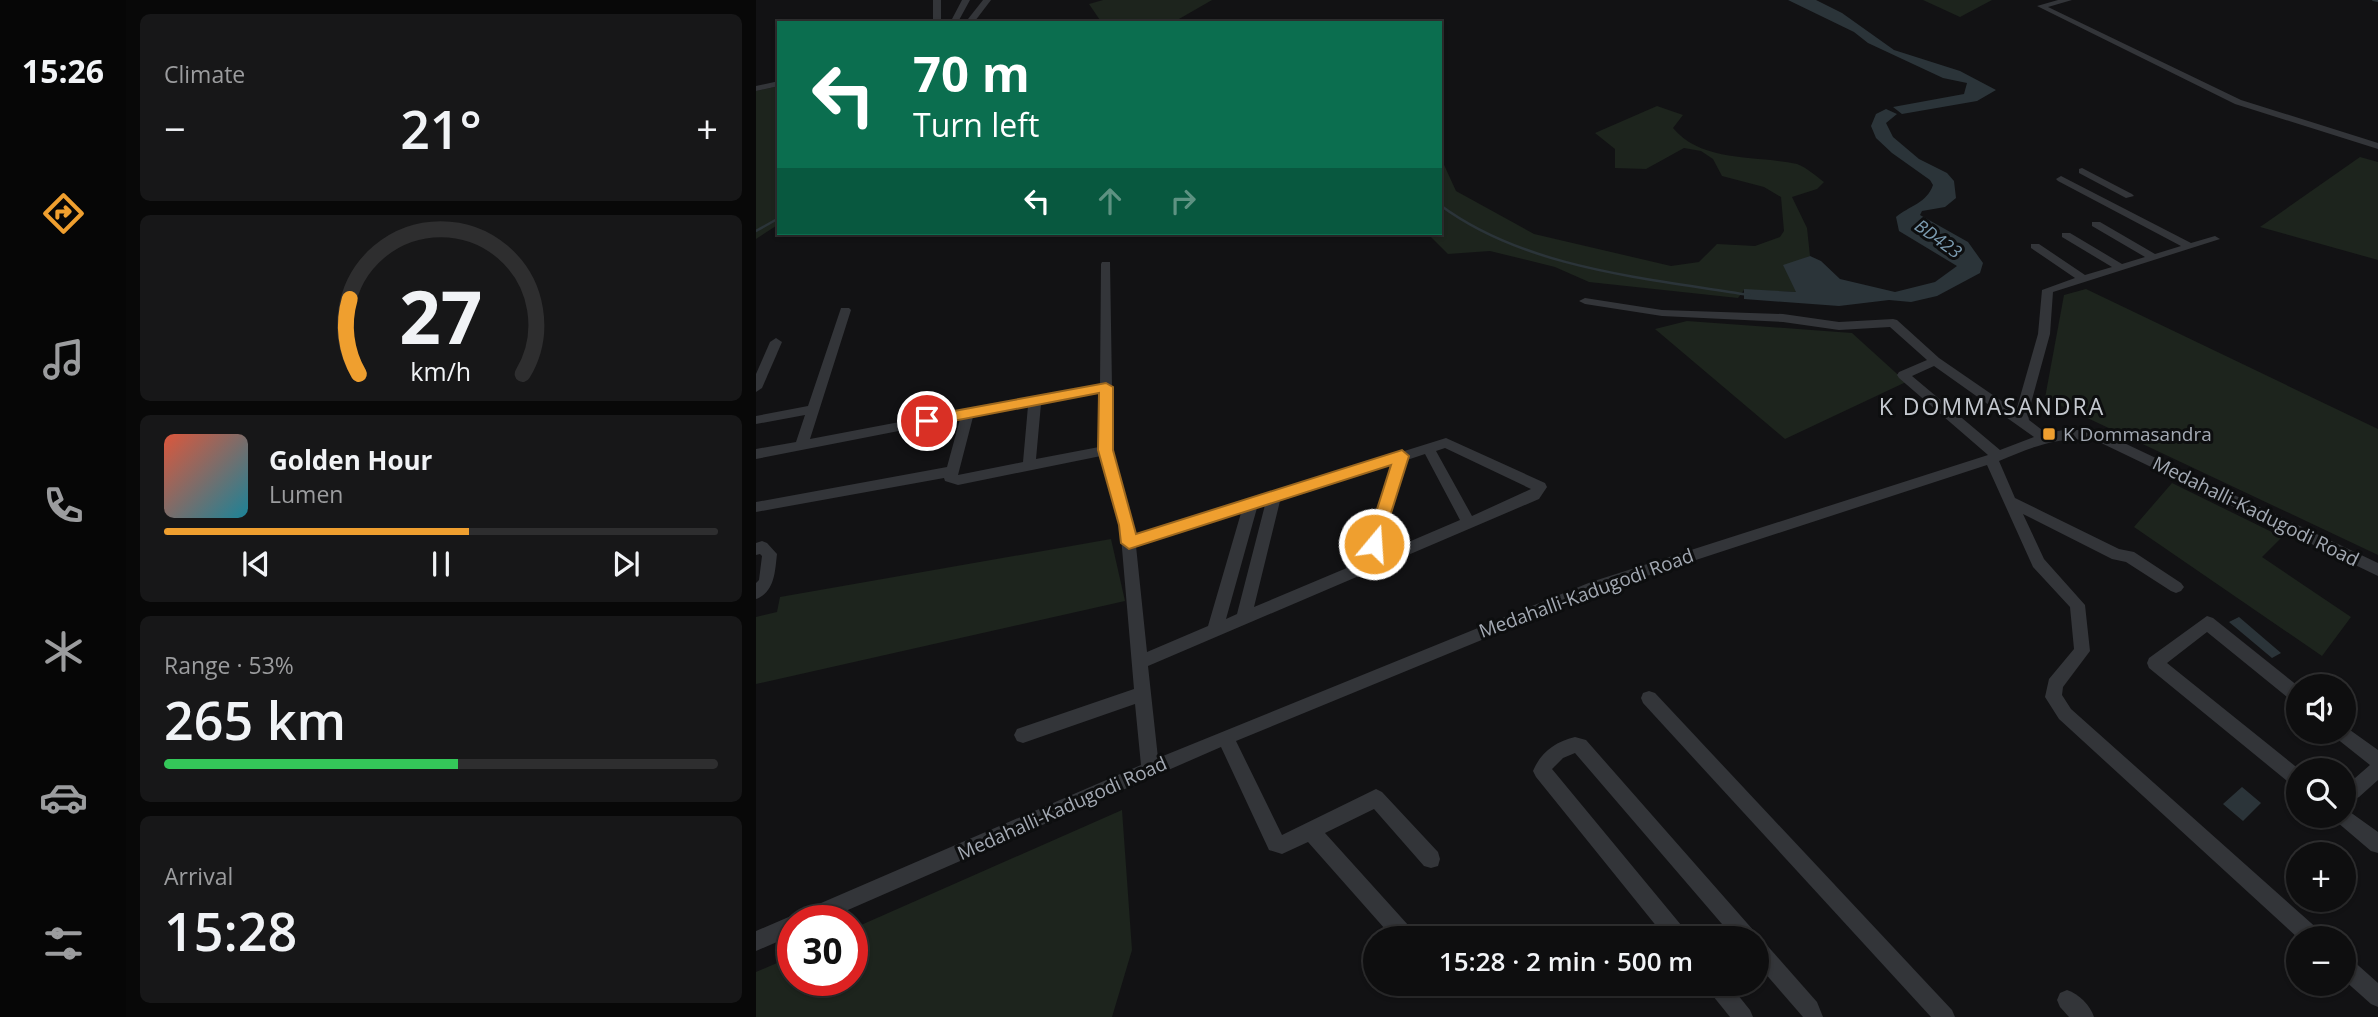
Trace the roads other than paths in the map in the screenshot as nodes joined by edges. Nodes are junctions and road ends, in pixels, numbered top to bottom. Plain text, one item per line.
1 (937, 0) edge
2 (966, 0) edge
3 (987, 0) edge
4 (2068, 0) edge
5 (972, 19) dead end
6 (937, 21) edge
7 (952, 21) edge
8 (777, 84) edge
9 (756, 89) edge
10 (2340, 135) junction
11 (2378, 146) edge
12 (2378, 152) edge
13 (2082, 171) dead end
14 (2061, 179) dead end
15 (2108, 204) junction
16 (2096, 224) dead end
17 (2066, 235) dead end
18 (2215, 239) dead end
19 (2035, 246) dead end
20 (2189, 246) junction
21 (2151, 256) junction
22 (1105, 264) dead end
23 (2119, 267) junction
24 (2083, 279) junction
25 (1585, 301) dead end
26 (845, 310) dead end
27 (776, 342) dead end
28 (1935, 361) junction
29 (1106, 387) junction
30 (756, 388) edge
31 (1035, 400) junction
32 (813, 409) junction
33 (968, 413) junction
34 (756, 419) edge
35 (2023, 422) junction
36 (2043, 437) junction
37 (802, 446) junction
38 (1428, 448) junction
39 (1105, 450) junction
40 (756, 454) edge
41 (1402, 456) junction
42 (1994, 458) junction
43 (1029, 465) junction
44 (953, 471) junction
45 (1274, 496) junction
46 (2012, 502) junction
47 (1251, 504) junction
48 (756, 507) edge
49 (1468, 523) junction
50 (1129, 543) junction
51 (756, 549) edge
52 (1367, 565) junction
53 (2378, 570) edge
54 (2176, 587) dead end
55 (756, 593) edge
56 (1244, 617) junction
57 (1214, 630) junction
58 (1140, 662) junction
59 (2286, 686) edge
60 (1142, 694) junction
61 (1649, 698) dead end
62 (1023, 735) dead end
63 (1225, 737) junction
64 (2356, 743) edge
65 (2378, 761) edge
66 (2286, 769) edge
67 (2378, 769) edge
68 (1150, 770) junction
69 (2356, 788) edge
70 (2356, 826) edge
71 (1312, 832) junction
72 (2378, 844) edge
73 (1431, 859) dead end
74 (838, 905) edge
75 (1396, 926) edge
76 (1669, 926) edge
77 (1737, 926) edge
78 (2300, 926) edge
79 (777, 932) edge
80 (756, 941) edge
81 (1769, 963) edge
82 (2356, 977) edge
83 (1726, 996) edge
84 (2378, 997) edge
85 (2067, 1000) dead end
86 (1743, 1017) edge
87 (1813, 1017) edge
88 (1945, 1017) edge
89 (2084, 1017) edge

1 - 6 street
2 - 7 street
3 - 5 street
4 - 10 street
8 - 9 street
10 - 11 street
10 - 12 street
13 - 15 street
14 - 15 street
15 - 20 street
16 - 21 street
17 - 23 street
18 - 20 street
19 - 24 street
20 - 21 street
21 - 23 street
22 - 29 street
23 - 24 street
24 - 35 street
25 - 28 street
26 - 32 street
27 - 30 street
28 - 35 street
28 - 42 street
29 - 31 street
29 - 39 street
31 - 33 street
31 - 43 street
32 - 34 street
32 - 37 street
33 - 37 street
33 - 44 street
35 - 36 street
36 - 42 street, Medahalli-Kadugodi Road
36 - 53 street, Medahalli-Kadugodi Road
37 - 40 street
38 - 41 street
38 - 49 street
38 - 49 street
39 - 43 street
39 - 50 street
41 - 45 street
41 - 52 street
42 - 46 street
42 - 63 street, Medahalli-Kadugodi Road
43 - 44 street
44 - 48 street
45 - 47 street
45 - 56 street
46 - 54 street
46 - 78 street
47 - 50 street
47 - 57 street
49 - 52 street
50 - 58 street
51 - 55 street
52 - 56 street
56 - 57 street
57 - 58 street
58 - 60 street
59 - 66 street
60 - 62 street
60 - 68 street
61 - 88 street
63 - 68 street, Medahalli-Kadugodi Road
63 - 71 street
64 - 65 street
67 - 69 street
68 - 74 street, Medahalli-Kadugodi Road
70 - 72 street
71 - 73 street
71 - 75 street
76 - 77 street
79 - 80 street
81 - 87 street
82 - 84 street
83 - 86 street
85 - 89 street

